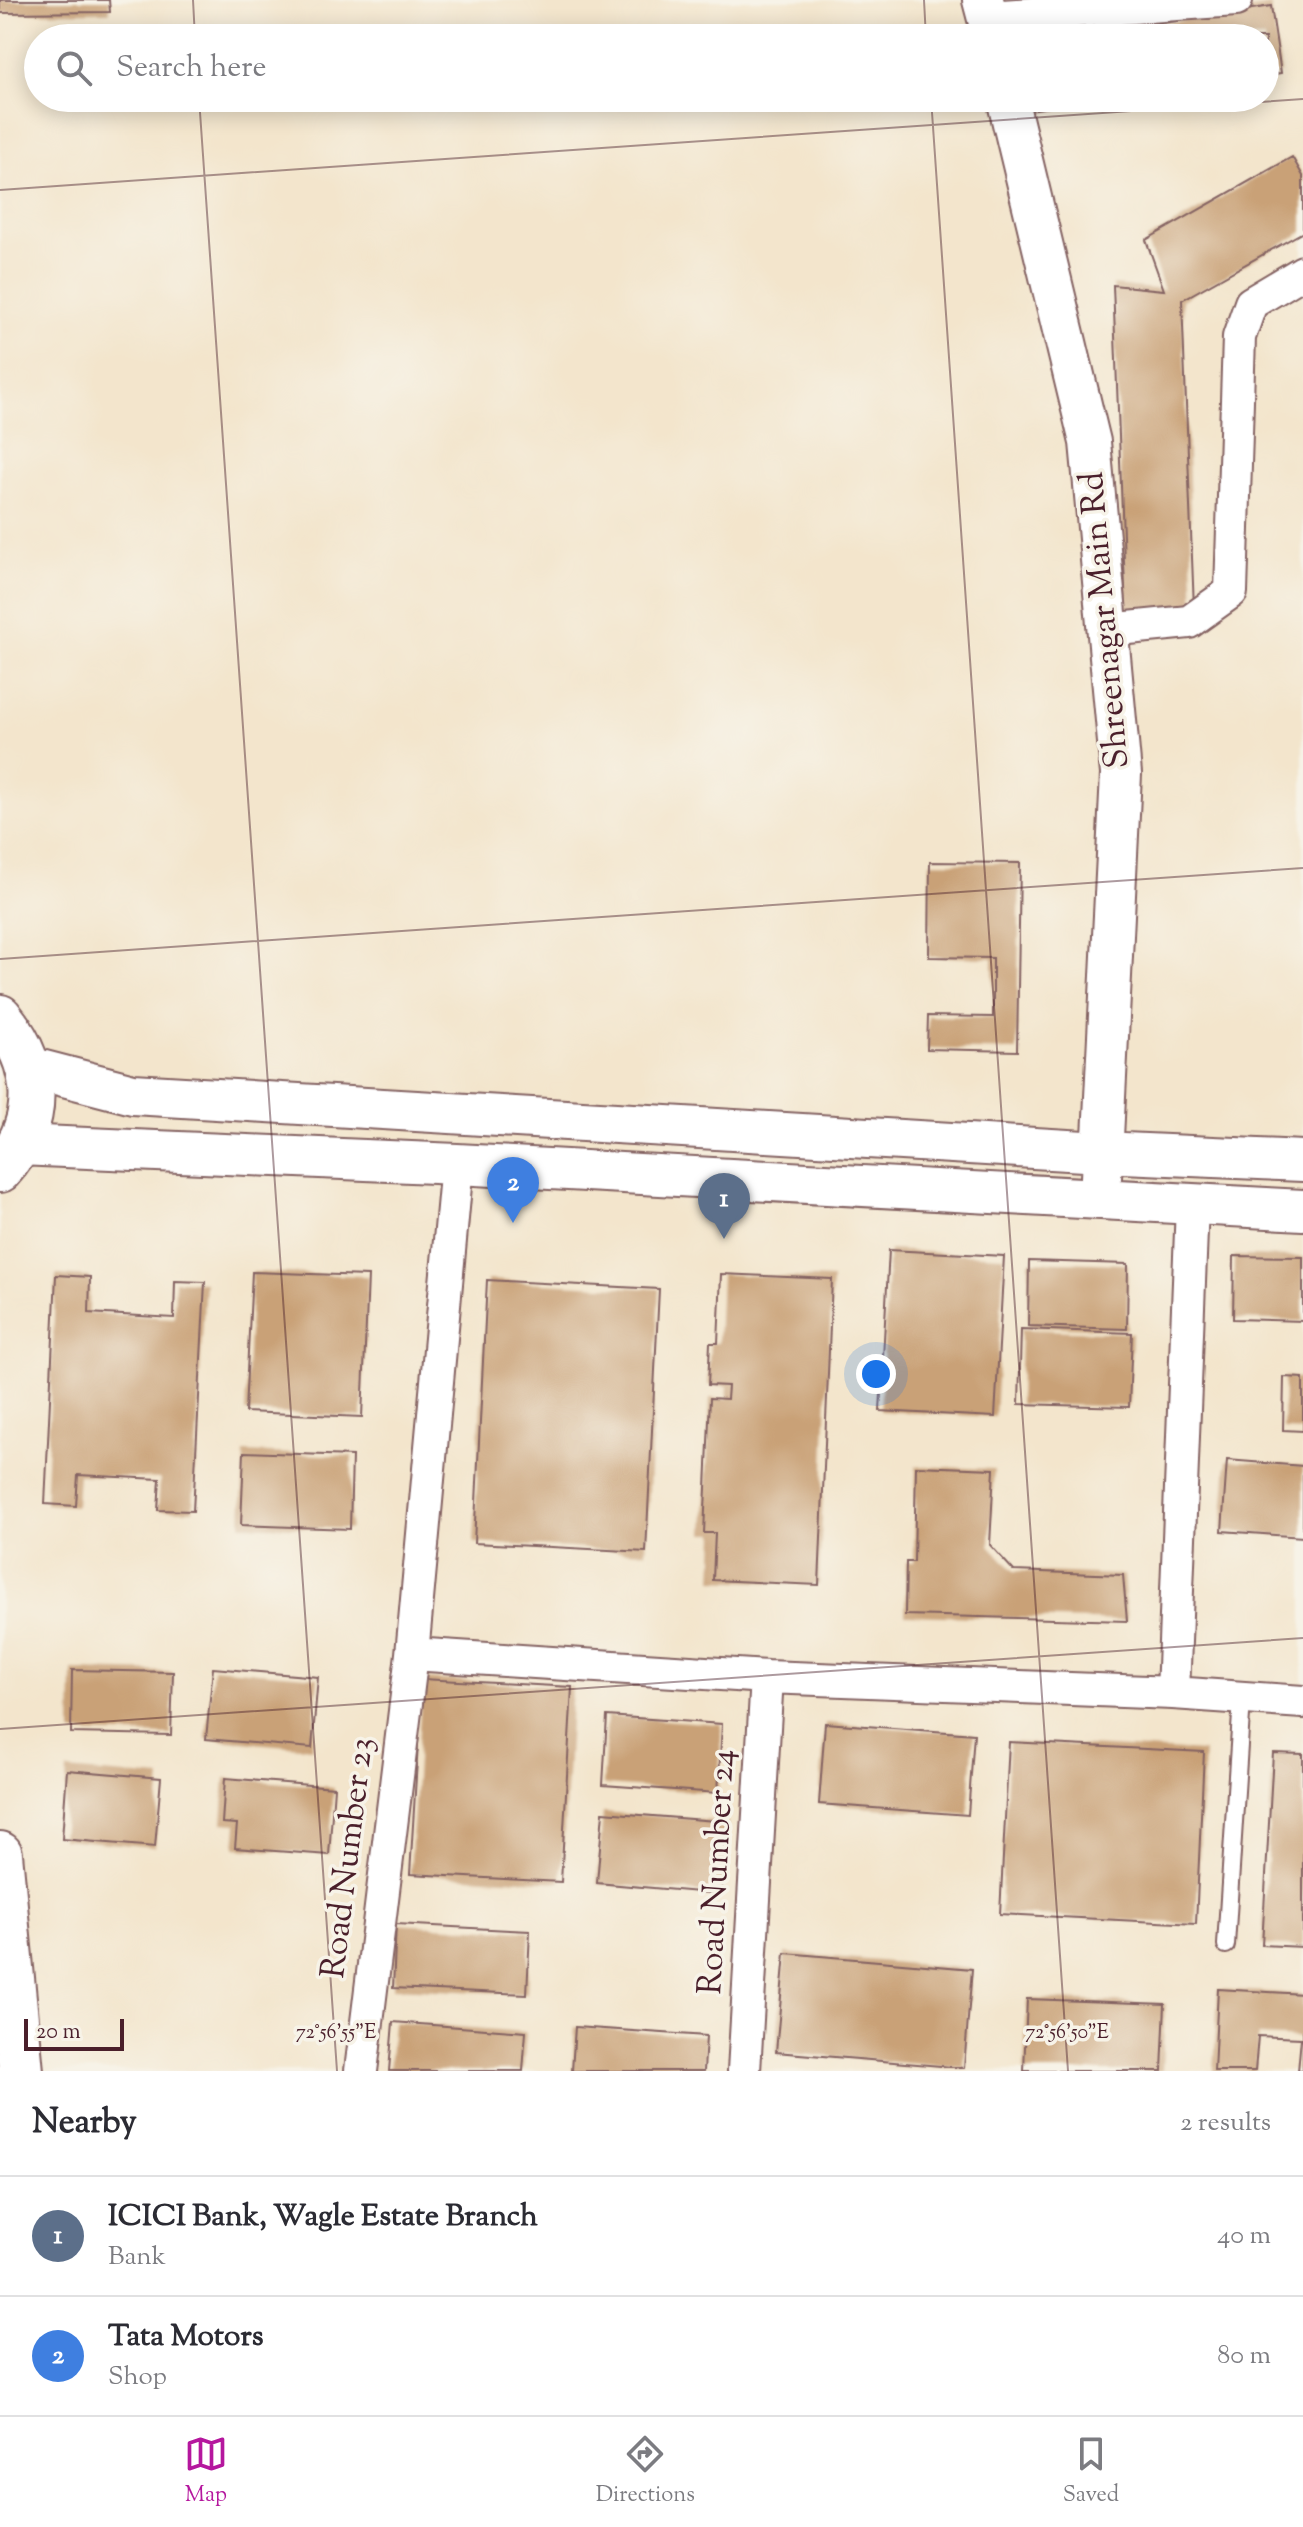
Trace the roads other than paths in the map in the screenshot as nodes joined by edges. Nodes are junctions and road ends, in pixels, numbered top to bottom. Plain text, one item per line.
1 (1236, 0) edge
2 (988, 18) edge
3 (1010, 112) edge
4 (1303, 272) edge
5 (1108, 630) junction
6 (0, 1017) edge
7 (29, 1067) junction
8 (1101, 1152) junction
9 (9, 1158) edge
10 (1303, 1161) edge
11 (457, 1164) junction
12 (1101, 1200) junction
13 (1192, 1205) junction
14 (1303, 1210) edge
15 (412, 1654) junction
16 (767, 1677) junction
17 (1173, 1693) junction
18 (1242, 1699) junction
19 (1303, 1702) edge
20 (0, 1854) edge
21 (1226, 1945) dead end
22 (21, 2071) edge
23 (361, 2071) edge
24 (744, 2071) edge

1 - 2 street
3 - 5 street, Shreenagar Main Rd
4 - 5 street
5 - 8 street, Shreenagar Main Rd
6 - 7 main road
7 - 8 street
7 - 9 main road
8 - 10 street
8 - 12 street, Shreenagar Main Rd
9 - 11 street
11 - 12 street
11 - 15 street, Road Number 23
12 - 13 street
13 - 14 street
13 - 17 street
15 - 16 street
15 - 23 street, Road Number 23
16 - 17 street
16 - 24 street, Road Number 24
17 - 18 street
18 - 19 street
18 - 21 lane
20 - 22 main road

